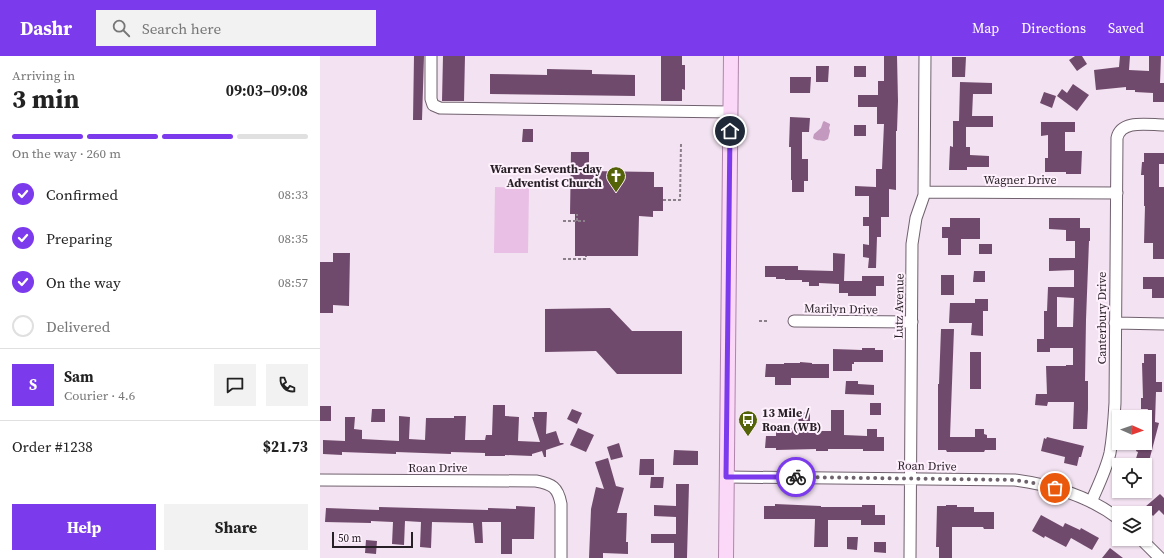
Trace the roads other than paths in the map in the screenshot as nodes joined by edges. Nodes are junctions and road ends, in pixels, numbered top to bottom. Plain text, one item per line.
1 (431, 56) edge
2 (731, 56) edge
3 (925, 56) edge
4 (730, 112) junction
5 (1164, 125) edge
6 (924, 192) junction
7 (1117, 193) junction
8 (794, 321) dead end
9 (912, 322) junction
10 (1115, 324) junction
11 (1164, 324) edge
12 (726, 477) junction
13 (910, 478) junction
14 (320, 480) edge
15 (1091, 502) junction
16 (1112, 514) edge
17 (1150, 546) edge
18 (1164, 553) edge
19 (560, 558) edge
20 (726, 558) edge
21 (910, 558) edge

1 - 4 street
2 - 4 main road
3 - 6 street, Lutz Avenue
4 - 12 main road
5 - 7 street, Canterbury Drive
6 - 7 street, Wagner Drive
6 - 9 street, Lutz Avenue
7 - 10 street, Canterbury Drive
8 - 9 street, Marilyn Drive
9 - 13 street, Lutz Avenue
10 - 11 street
10 - 15 street, Canterbury Drive
12 - 13 street, Roan Drive
12 - 20 main road
13 - 15 street, Roan Drive
13 - 21 street, Lutz Avenue
14 - 19 street, Roan Drive
15 - 16 street, Roan Drive
17 - 18 street

